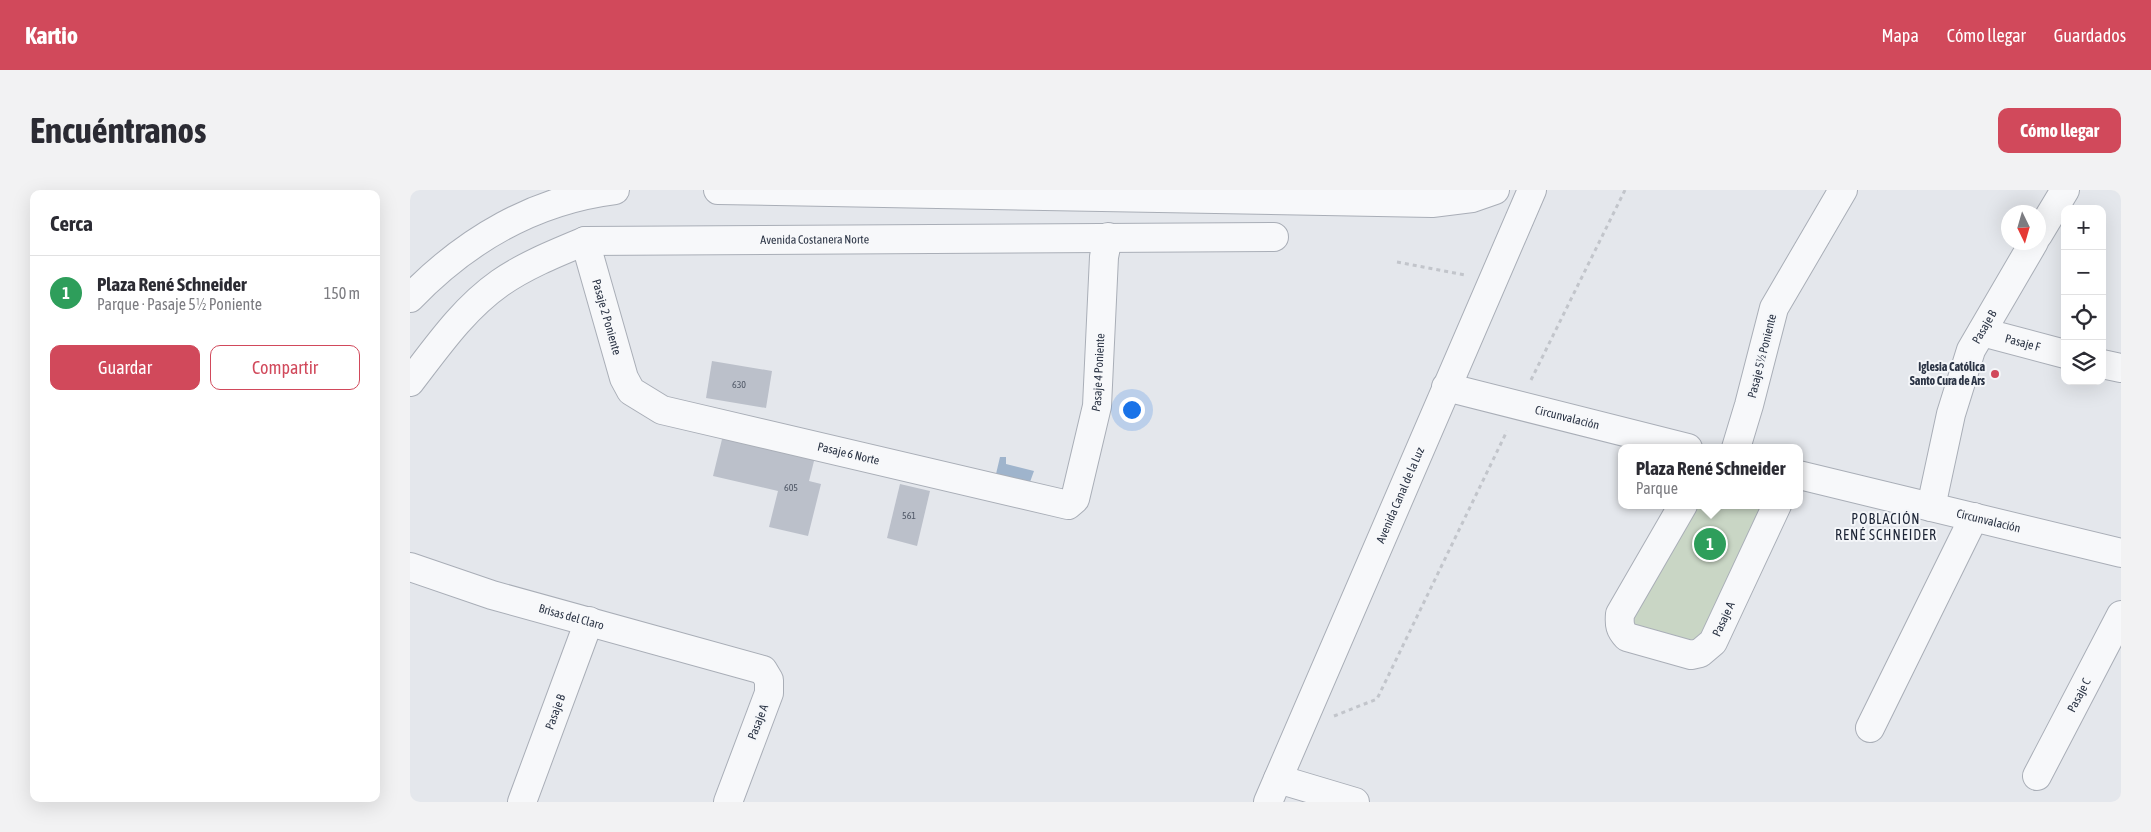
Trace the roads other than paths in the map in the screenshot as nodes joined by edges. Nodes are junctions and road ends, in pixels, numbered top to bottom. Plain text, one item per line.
1 (615, 190) edge
2 (718, 190) edge
3 (1495, 190) edge
4 (1532, 190) edge
5 (1843, 190) edge
6 (2065, 190) edge
7 (1350, 196) edge
8 (2046, 222) edge
9 (1108, 237) junction
10 (1274, 238) dead end
11 (586, 241) junction
12 (2029, 250) edge
13 (410, 298) edge
14 (1982, 332) junction
15 (2061, 353) edge
16 (2106, 365) edge
17 (2121, 368) edge
18 (410, 382) edge
19 (1446, 388) junction
20 (631, 391) joint
21 (1672, 444) edge
22 (1737, 444) edge
23 (1803, 476) edge
24 (1071, 504) joint
25 (1931, 506) junction
26 (1681, 509) edge
27 (1775, 509) edge
28 (1974, 517) junction
29 (2121, 553) edge
30 (410, 567) edge
31 (2121, 615) edge
32 (589, 621) junction
33 (734, 661) joint
34 (1870, 728) dead end
35 (2037, 776) dead end
36 (1273, 791) edge
37 (522, 802) edge
38 (728, 802) edge
39 (1355, 802) edge

1 - 13 street
2 - 7 street
3 - 7 street
4 - 19 street, Avenida Canal de la Luz
5 - 22 street, Pasaje 5½ Poniente
6 - 8 street
9 - 10 street, Avenida Costanera Norte
9 - 11 street, Avenida Costanera Norte
9 - 24 street, Pasaje 4 Poniente
11 - 18 street, Avenida Costanera Norte
11 - 20 street, Pasaje 2 Poniente
12 - 14 street, Pasaje B
14 - 15 street, Pasaje F
14 - 25 street, Pasaje B
16 - 17 street
19 - 21 street, Circunvalación
19 - 36 street, Avenida Canal de la Luz
20 - 24 street, Pasaje 6 Norte
23 - 25 street, Circunvalación
25 - 28 street, Circunvalación
26 - 27 street, Pasaje A
28 - 29 street, Circunvalación
28 - 34 street
30 - 32 street, Brisas del Claro
31 - 35 street, Pasaje C
32 - 33 street, Brisas del Claro
32 - 37 street, Pasaje B
33 - 38 street, Pasaje A
36 - 39 street

